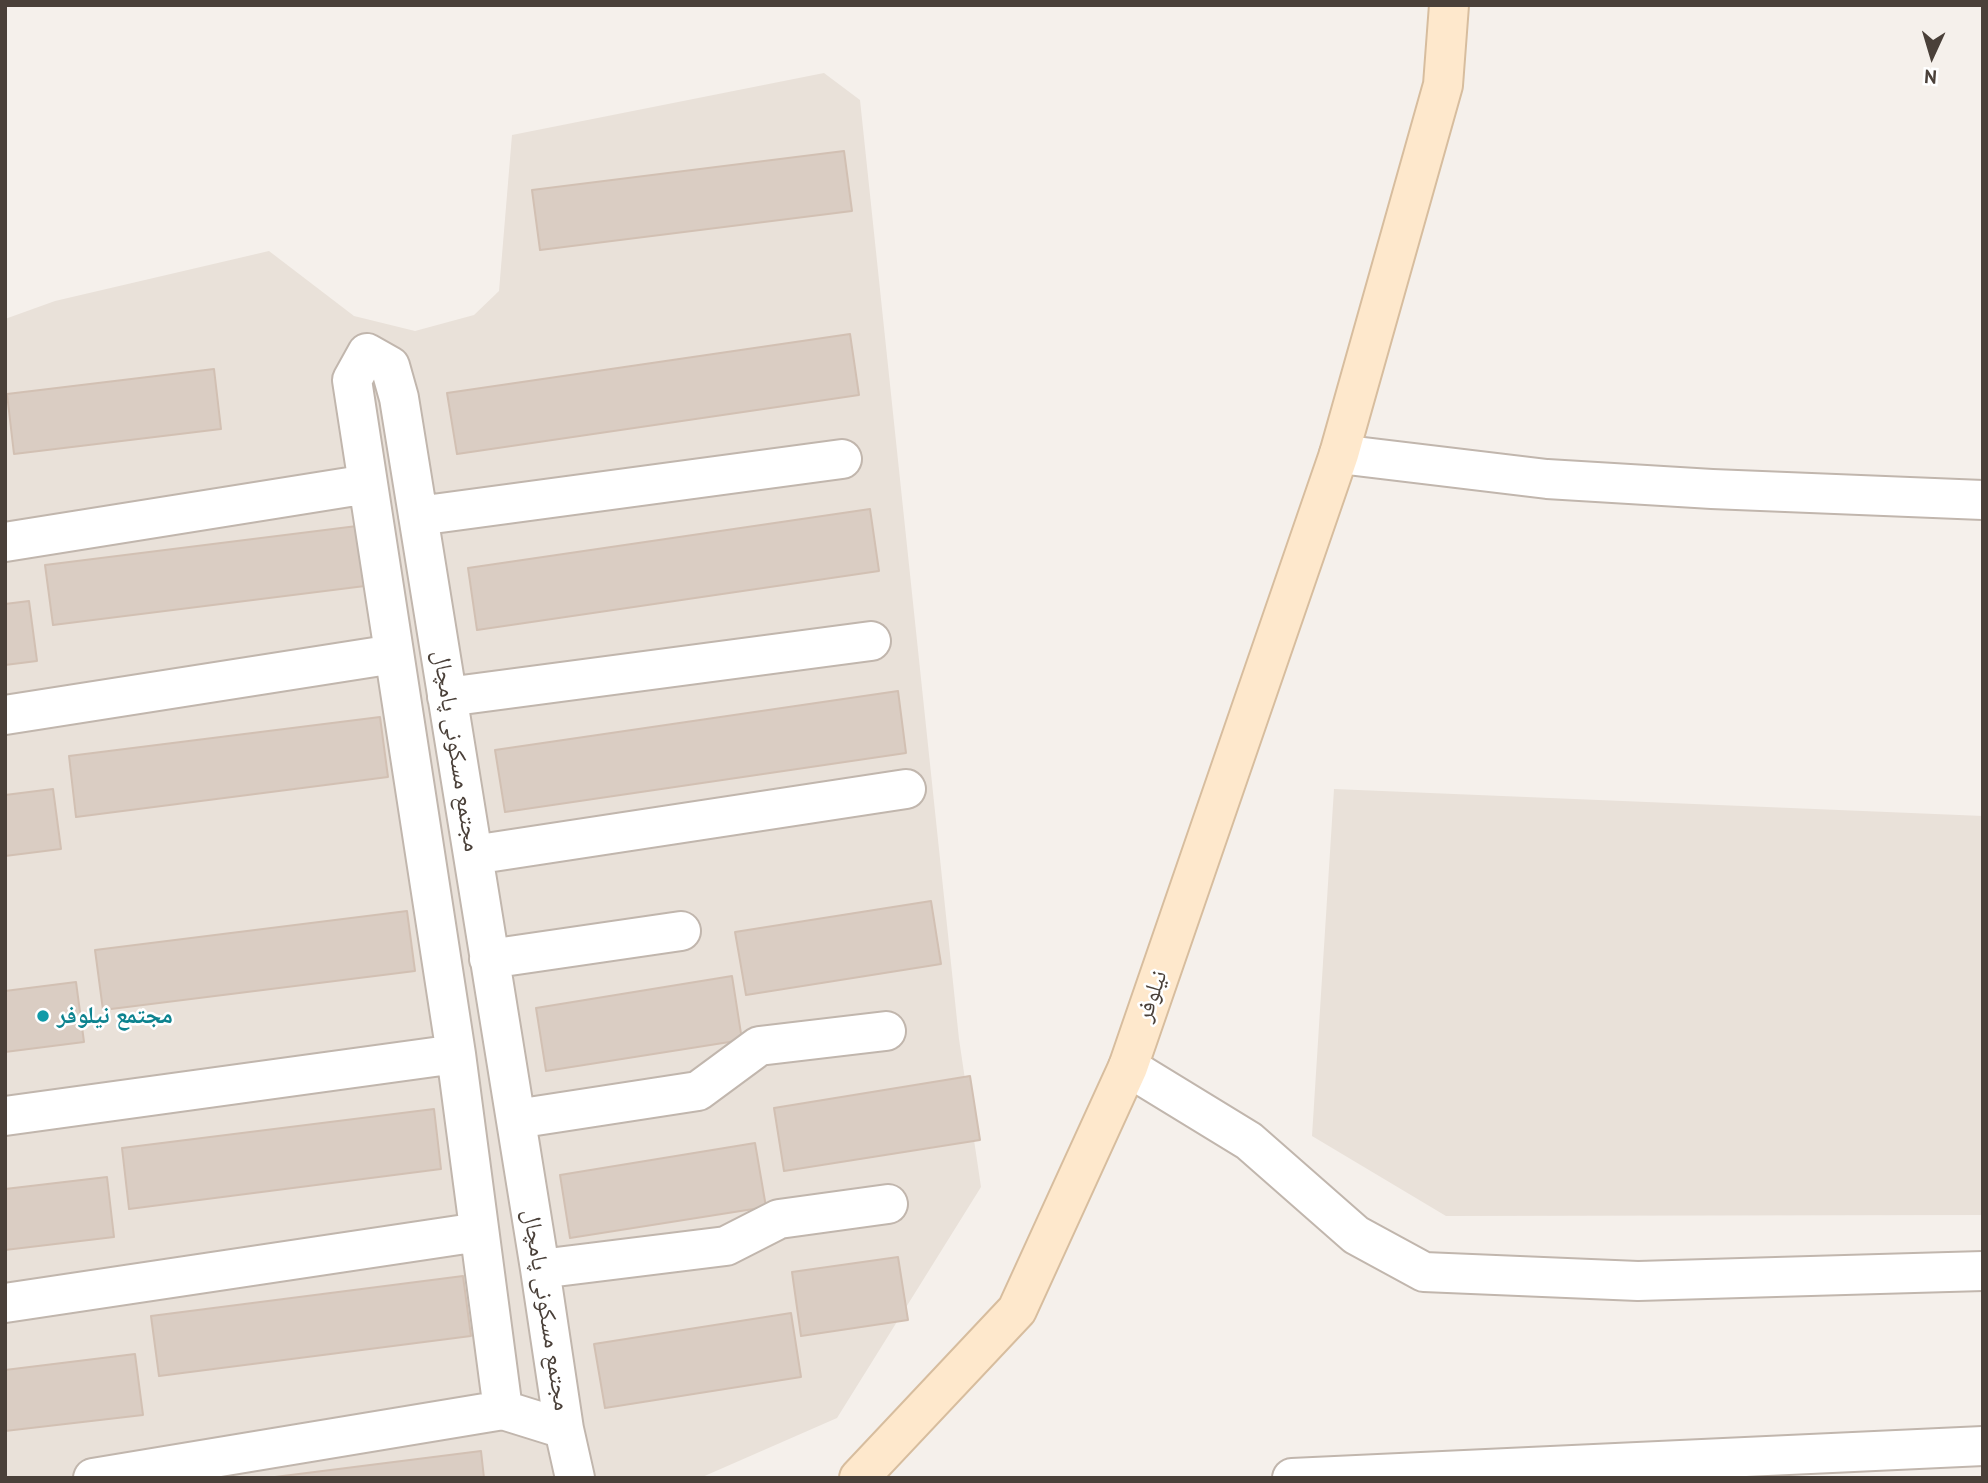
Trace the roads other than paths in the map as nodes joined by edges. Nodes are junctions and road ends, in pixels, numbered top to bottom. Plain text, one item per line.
1 (1450, 5) edge
2 (1339, 454) junction
3 (842, 459) dead end
4 (368, 484) junction
5 (1983, 500) edge
6 (418, 516) junction
7 (5, 542) edge
8 (871, 641) dead end
9 (394, 654) junction
10 (447, 697) junction
11 (5, 715) edge
12 (906, 789) dead end
13 (473, 855) junction
14 (681, 931) dead end
15 (489, 959) junction
16 (886, 1031) dead end
17 (456, 1054) junction
18 (1128, 1067) junction
19 (5, 1116) edge
20 (516, 1119) junction
21 (888, 1204) dead end
22 (479, 1232) junction
23 (540, 1269) junction
24 (1983, 1271) edge
25 (5, 1303) edge
26 (503, 1410) junction
27 (564, 1429) junction
28 (1983, 1446) edge
29 (93, 1478) edge
30 (575, 1478) edge
31 (859, 1478) edge
32 (1292, 1478) edge

1 - 2 main road, نیلوفر
2 - 5 street
2 - 18 main road, نیلوفر
3 - 6 street
4 - 6 street, مجتمع مسکونی پامچال
4 - 7 street
4 - 9 street, مجتمع مسکونی پامچال
6 - 10 street, مجتمع مسکونی پامچال
8 - 10 street
9 - 11 street
9 - 17 street, مجتمع مسکونی پامچال
10 - 13 street, مجتمع مسکونی پامچال
12 - 13 street
13 - 15 street, مجتمع مسکونی پامچال
14 - 15 street
15 - 20 street, مجتمع مسکونی پامچال
16 - 20 street
17 - 19 street
17 - 22 street, مجتمع مسکونی پامچال
18 - 24 street
18 - 31 main road, نیلوفر
20 - 23 street, مجتمع مسکونی پامچال
21 - 23 street
22 - 25 street
22 - 26 street, مجتمع مسکونی پامچال
23 - 27 street, مجتمع مسکونی پامچال
26 - 27 street, مجتمع مسکونی پامچال
26 - 29 street
27 - 30 street
28 - 32 street

